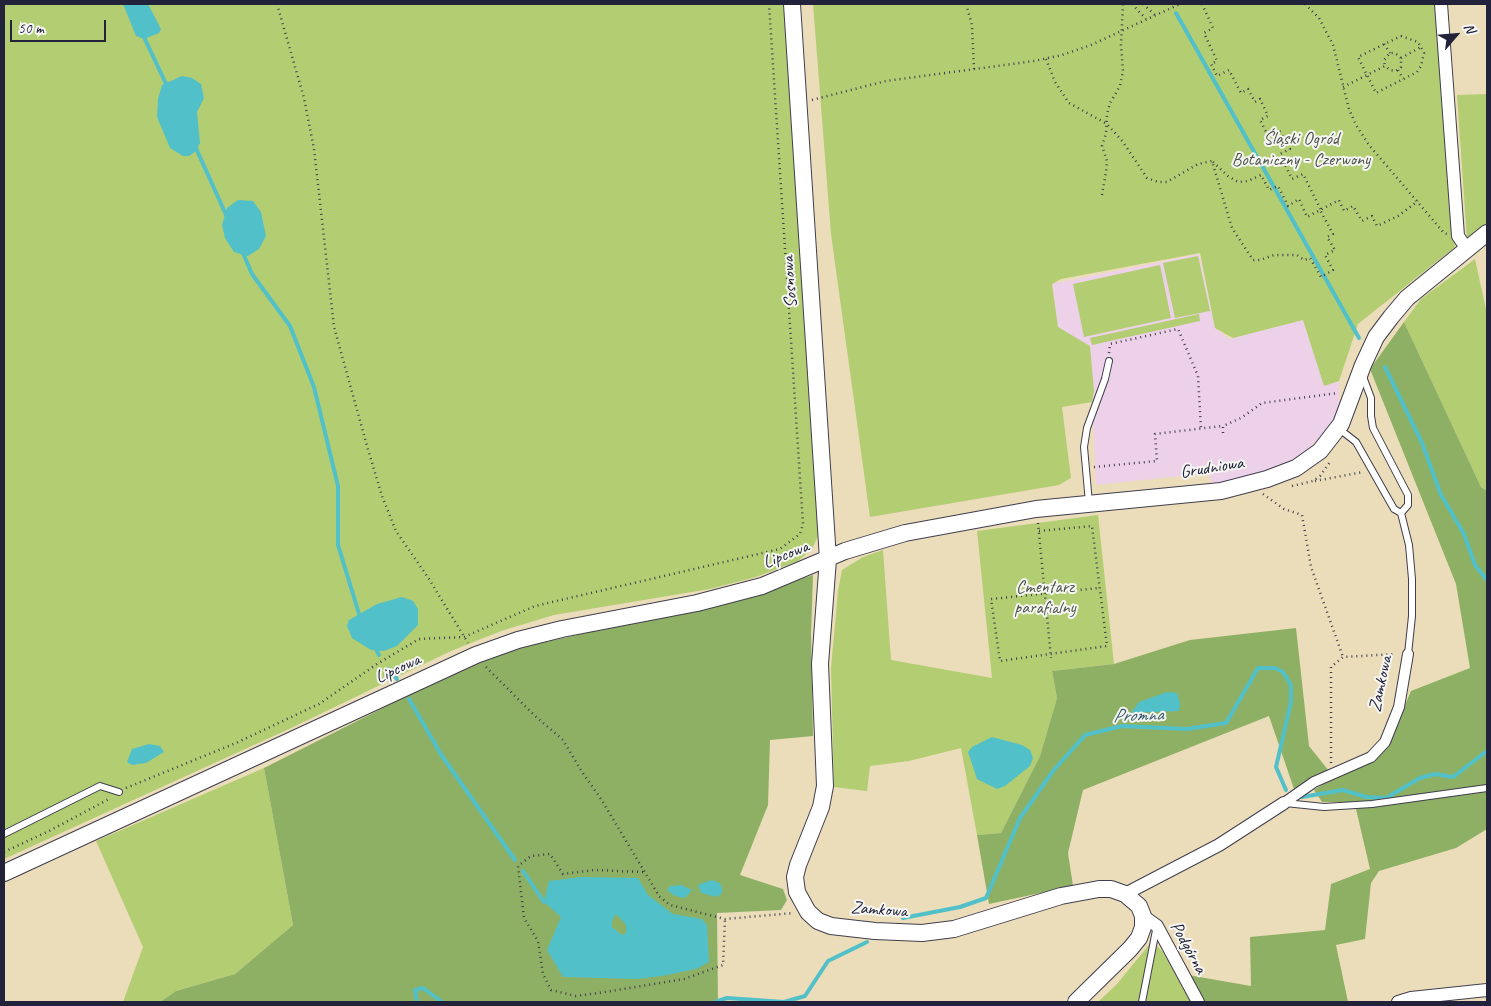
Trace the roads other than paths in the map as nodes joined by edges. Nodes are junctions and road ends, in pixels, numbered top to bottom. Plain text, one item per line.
1 (792, 4) edge
2 (1441, 4) edge
3 (1487, 234) edge
4 (1467, 249) junction
5 (1109, 361) road end
6 (1361, 372) junction
7 (1338, 428) junction
8 (1088, 502) junction
9 (1401, 513) junction
10 (828, 559) junction
11 (1404, 654) joint
12 (1487, 788) edge
13 (119, 792) road end
14 (1284, 803) junction
15 (4, 834) edge
16 (4, 873) edge
17 (1124, 894) junction
18 (1143, 916) junction
19 (1157, 926) junction
20 (1487, 990) edge
21 (1076, 1002) edge
22 (1142, 1002) edge
23 (1198, 1002) edge
24 (1398, 1002) edge

1 - 10 street, Sosnowa
2 - 4 street
3 - 4 street, Grudniowa
4 - 6 street, Grudniowa
5 - 8 lane
6 - 7 street, Grudniowa
6 - 9 lane, Zamkowa
7 - 8 street, Grudniowa
7 - 9 lane, Zamkowa
8 - 10 street, Grudniowa
9 - 11 lane, Zamkowa
10 - 16 street, Lipcowa
10 - 17 street, Zamkowa
11 - 14 street, Zamkowa
12 - 14 lane
13 - 15 lane
14 - 17 street, Zamkowa
17 - 18 street
18 - 19 street, Podgórna
18 - 21 street
19 - 22 lane
19 - 23 street, Podgórna
20 - 24 street

